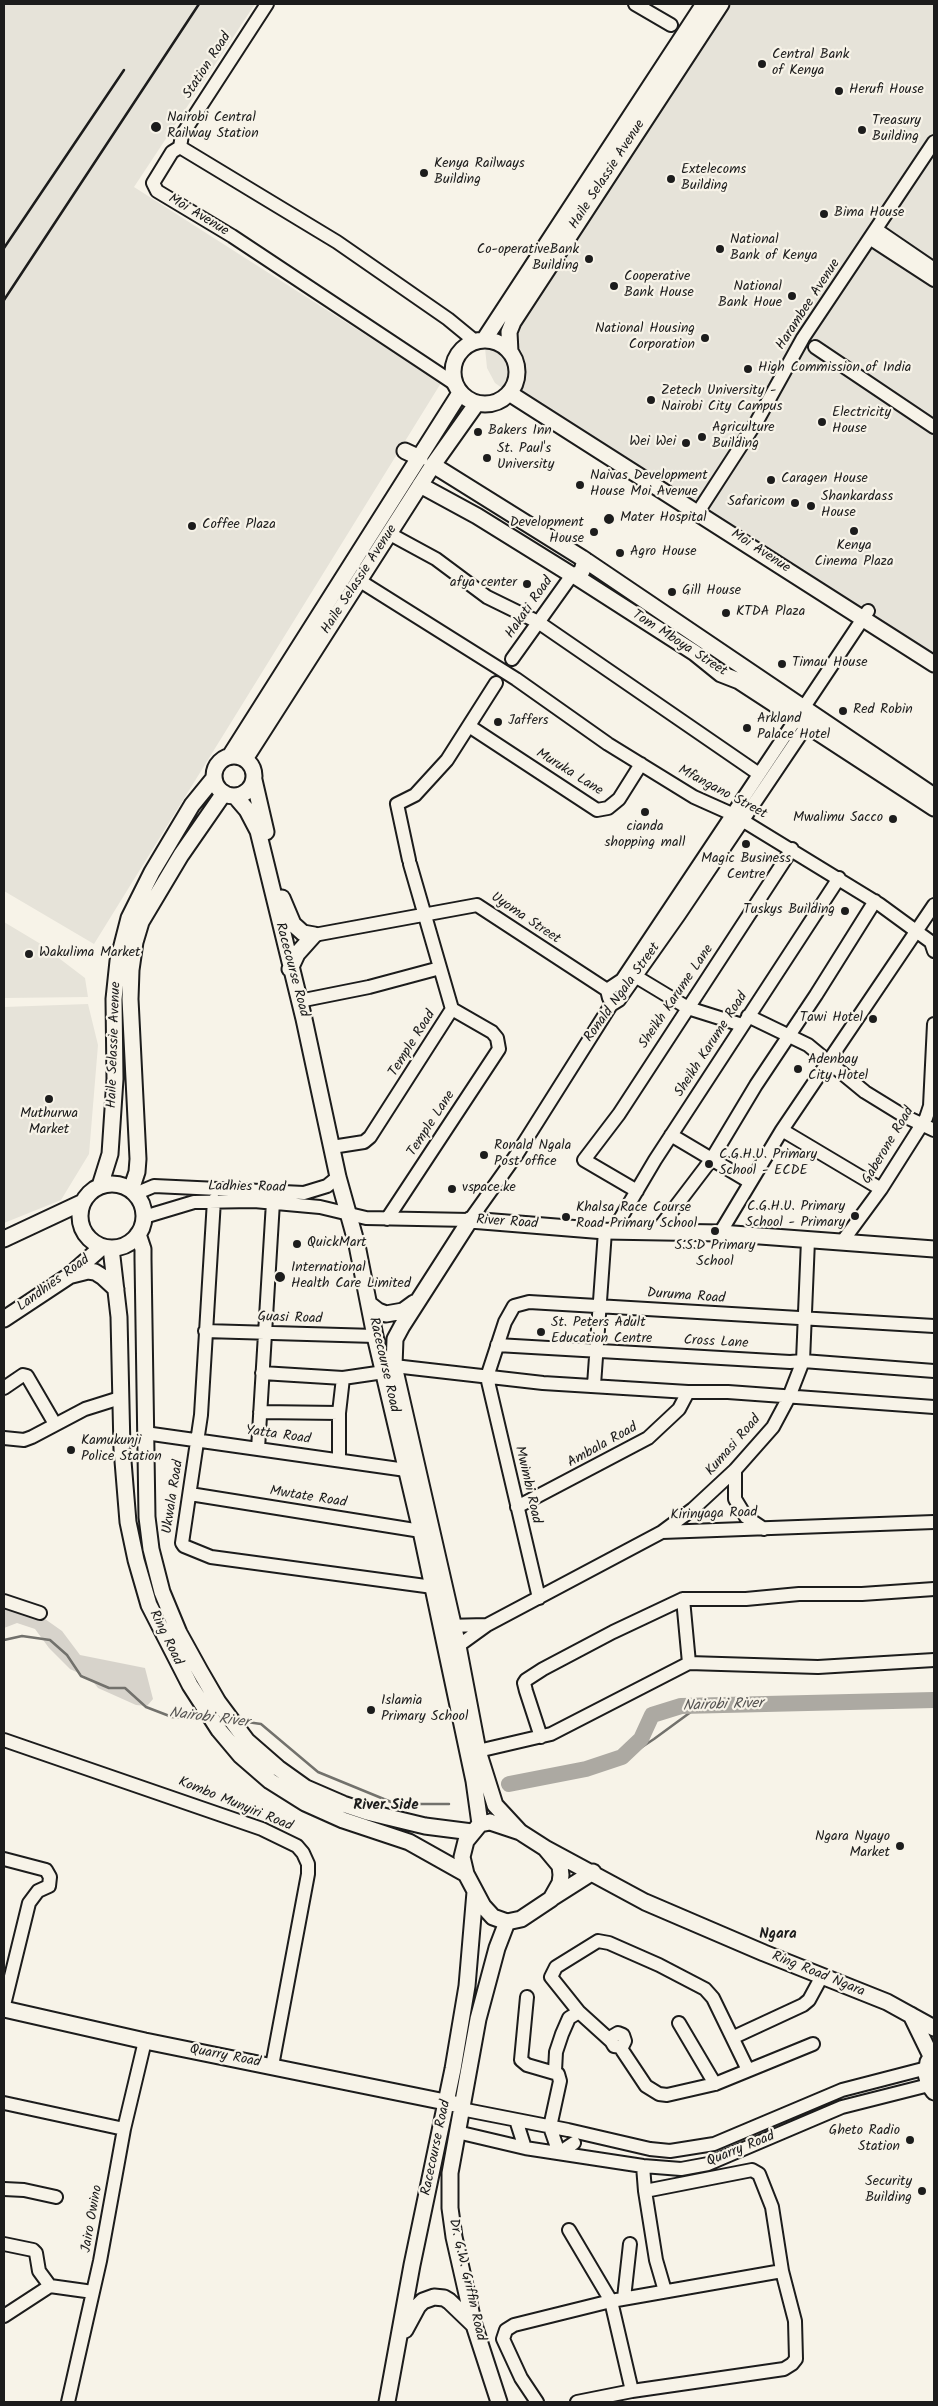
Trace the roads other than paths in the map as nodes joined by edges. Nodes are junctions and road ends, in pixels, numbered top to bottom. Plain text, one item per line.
1 (267, 4) edge
2 (635, 4) edge
3 (704, 4) edge
4 (721, 4) edge
5 (691, 23) junction
6 (671, 25) junction
7 (680, 42) junction
8 (934, 142) edge
9 (180, 147) junction
10 (874, 235) junction
11 (934, 269) edge
12 (934, 280) edge
13 (480, 341) junction
14 (816, 347) dead end
15 (510, 352) junction
16 (458, 389) junction
17 (511, 389) junction
18 (477, 404) junction
19 (934, 427) edge
20 (405, 451) dead end
21 (426, 461) junction
22 (420, 485) junction
23 (700, 509) junction
24 (390, 534) junction
25 (568, 550) junction
26 (584, 560) junction
27 (557, 566) junction
28 (573, 575) junction
29 (360, 580) junction
30 (865, 615) junction
31 (538, 622) junction
32 (934, 654) edge
33 (512, 659) junction
34 (490, 663) junction
35 (934, 664) edge
36 (516, 678) junction
37 (496, 682) junction
38 (805, 716) junction
39 (469, 726) junction
40 (238, 757) junction
41 (641, 764) junction
42 (879, 765) junction
43 (759, 774) junction
44 (214, 778) junction
45 (254, 780) junction
46 (229, 795) junction
47 (934, 796) edge
48 (934, 808) edge
49 (737, 817) junction
50 (792, 849) junction
51 (839, 878) junction
52 (875, 901) junction
53 (934, 905) edge
54 (424, 914) junction
55 (917, 931) junction
56 (314, 935) junction
57 (934, 951) edge
58 (440, 968) junction
59 (290, 969) junction
60 (635, 976) junction
61 (607, 990) junction
62 (299, 1001) junction
63 (611, 1005) junction
64 (688, 1008) junction
65 (452, 1009) junction
66 (745, 1021) junction
67 (934, 1024) edge
68 (790, 1036) junction
69 (829, 1062) junction
70 (928, 1127) edge
71 (782, 1130) junction
72 (671, 1135) junction
73 (332, 1147) junction
74 (711, 1160) junction
75 (338, 1176) junction
76 (750, 1182) junction
77 (100, 1186) junction
78 (881, 1189) junction
79 (637, 1191) junction
80 (133, 1192) junction
81 (214, 1200) junction
82 (83, 1202) junction
83 (273, 1202) junction
84 (350, 1215) junction
85 (144, 1217) junction
86 (387, 1219) junction
87 (470, 1220) junction
88 (609, 1231) junction
89 (657, 1231) junction
90 (720, 1233) junction
91 (138, 1234) junction
92 (4, 1239) edge
93 (808, 1240) junction
94 (842, 1242) junction
95 (107, 1248) junction
96 (934, 1249) edge
97 (69, 1276) junction
98 (116, 1289) junction
99 (417, 1300) junction
100 (369, 1304) junction
101 (600, 1306) junction
102 (4, 1319) edge
103 (805, 1319) junction
104 (934, 1326) edge
105 (205, 1330) junction
106 (264, 1333) junction
107 (375, 1336) junction
108 (395, 1339) joint
109 (496, 1345) junction
110 (598, 1350) junction
111 (803, 1361) junction
112 (389, 1369) junction
113 (934, 1371) edge
114 (262, 1372) junction
115 (343, 1378) junction
116 (487, 1378) junction
117 (594, 1385) junction
118 (4, 1388) edge
119 (688, 1392) junction
120 (789, 1397) junction
121 (120, 1398) junction
122 (934, 1406) edge
123 (260, 1412) junction
124 (339, 1413) junction
125 (56, 1424) junction
126 (145, 1433) junction
127 (4, 1438) edge
128 (199, 1440) junction
129 (258, 1449) junction
130 (339, 1460) junction
131 (406, 1470) junction
132 (735, 1470) junction
133 (190, 1494) junction
134 (517, 1507) junction
135 (934, 1522) edge
136 (764, 1529) junction
137 (422, 1531) junction
138 (662, 1532) junction
139 (433, 1587) junction
140 (934, 1589) edge
141 (539, 1598) junction
142 (683, 1599) junction
143 (4, 1601) edge
144 (40, 1613) dead end
145 (487, 1625) junction
146 (447, 1626) junction
147 (452, 1650) junction
148 (934, 1660) edge
149 (689, 1663) junction
150 (221, 1720) junction
151 (541, 1737) junction
152 (4, 1740) edge
153 (478, 1751) junction
154 (476, 1828) junction
155 (520, 1832) junction
156 (545, 1848) junction
157 (4, 1858) edge
158 (593, 1872) junction
159 (466, 1874) junction
160 (475, 1892) junction
161 (551, 1899) junction
162 (507, 1922) junction
163 (822, 1976) junction
164 (527, 1997) dead end
165 (4, 2007) edge
166 (579, 2012) junction
167 (912, 2016) junction
168 (679, 2023) dead end
169 (934, 2028) edge
170 (734, 2037) junction
171 (145, 2041) junction
172 (813, 2044) dead end
173 (931, 2058) edge
174 (272, 2066) junction
175 (748, 2070) junction
176 (555, 2071) junction
177 (715, 2084) junction
178 (932, 2089) edge
179 (4, 2103) edge
180 (446, 2103) junction
181 (461, 2107) junction
182 (516, 2120) junction
183 (550, 2127) junction
184 (124, 2129) junction
185 (568, 2130) junction
186 (457, 2132) junction
187 (574, 2143) junction
188 (525, 2148) junction
189 (559, 2153) junction
190 (579, 2156) junction
191 (643, 2166) junction
192 (4, 2189) edge
193 (645, 2191) junction
194 (56, 2197) dead end
195 (569, 2230) dead end
196 (4, 2244) edge
197 (630, 2244) dead end
198 (782, 2271) junction
199 (50, 2286) junction
200 (664, 2291) junction
201 (93, 2292) junction
202 (618, 2299) junction
203 (4, 2316) edge
204 (474, 2325) junction
205 (400, 2340) junction
206 (632, 2391) junction
207 (68, 2402) edge
208 (387, 2402) edge
209 (499, 2402) edge
210 (537, 2402) edge
211 (577, 2402) edge

1 - 9 street, Station Road
2 - 6 street
3 - 5 main road, Haile Selassie Avenue
4 - 15 main road, Haile Selassie Avenue
5 - 6 street
5 - 7 main road, Haile Selassie Avenue
6 - 7 street
7 - 13 main road, Haile Selassie Avenue
8 - 10 street, Harambee Avenue
9 - 13 street
9 - 16 street, Moi Avenue
10 - 11 street
10 - 12 street
10 - 23 street, Harambee Avenue
13 - 15 main road
13 - 16 main road, Haile Selassie Avenue
14 - 19 street
15 - 17 main road, Haile Selassie Avenue
16 - 18 main road
16 - 21 main road, Haile Selassie Avenue
17 - 18 main road
17 - 23 main road, Moi Avenue
18 - 21 main road, Haile Selassie Avenue
20 - 21 main road
21 - 22 main road, Haile Selassie Avenue
21 - 25 main road, Tom Mboya Street
21 - 40 main road, Haile Selassie Avenue
22 - 24 main road, Haile Selassie Avenue
22 - 27 main road, Tom Mboya Street
23 - 30 main road, Moi Avenue
24 - 29 main road, Haile Selassie Avenue
24 - 31 street
25 - 26 main road, Tom Mboya Street
25 - 27 main road
26 - 28 main road
26 - 38 main road, Tom Mboya Street
27 - 28 main road, Tom Mboya Street
28 - 31 street, Hakati Road
28 - 38 main road, Tom Mboya Street
29 - 34 street
29 - 40 main road, Haile Selassie Avenue
30 - 32 main road, Moi Avenue
30 - 35 main road, Moi Avenue
30 - 38 street, Ronald Ngala Street
31 - 33 street, Hakati Road
31 - 43 street
33 - 34 street
33 - 36 street
34 - 36 street, Mfangano Street
34 - 37 street
36 - 37 street
36 - 41 street, Mfangano Street
37 - 39 street
38 - 42 main road, Tom Mboya Street
38 - 43 street, Ronald Ngala Street
38 - 49 street, Ronald Ngala Street
39 - 41 street, Muruka Lane
39 - 54 street, Temple Road
40 - 44 main road, Haile Selassie Avenue
40 - 45 main road
41 - 49 street, Mfangano Street
42 - 47 main road, Tom Mboya Street
42 - 48 main road, Tom Mboya Street
43 - 49 street, Ronald Ngala Street
44 - 46 main road
44 - 77 main road, Haile Selassie Avenue
45 - 46 main road, Haile Selassie Avenue
45 - 56 main road
46 - 59 main road, Racecourse Road
46 - 80 main road, Haile Selassie Avenue
49 - 50 street, Mfangano Street
49 - 60 street, Ronald Ngala Street
49 - 61 street, Ronald Ngala Street
50 - 51 street, Mfangano Street
50 - 64 street, Sheikh Karume Lane
51 - 52 street, Mfangano Street
51 - 66 street, Sheikh Karume Road
52 - 55 street, Mfangano Street
52 - 68 street
53 - 55 street
54 - 56 street, Uyoma Street
54 - 58 street, Temple Road
54 - 61 street, Uyoma Street
55 - 57 street
55 - 69 street
56 - 59 main road
58 - 62 street
58 - 65 street, Temple Road
59 - 62 main road, Racecourse Road
60 - 63 street, Ronald Ngala Street
60 - 64 street
61 - 63 street
62 - 73 main road, Racecourse Road
63 - 87 street, Ronald Ngala Street
64 - 66 street
64 - 79 street, Sheikh Karume Lane
65 - 73 street, Temple Road
65 - 86 street, Temple Lane
66 - 68 street
66 - 72 street, Sheikh Karume Road
67 - 70 street, Gaberone Road
68 - 69 street
68 - 74 street
69 - 70 street
69 - 71 street
70 - 78 street, Gaberone Road
71 - 76 street
71 - 78 street
72 - 74 street
72 - 79 street, Sheikh Karume Road
73 - 75 main road, Racecourse Road
74 - 76 street
74 - 89 street
75 - 80 street, Ladhies Road
75 - 84 main road, Racecourse Road
76 - 90 street
77 - 80 main road
77 - 82 main road
78 - 94 street, Gaberone Road
79 - 88 street, Sheikh Karume Road
80 - 85 main road
81 - 83 street, Ladhies Road
81 - 85 street, Ladhies Road
81 - 105 street, Ukwala Road
82 - 92 main road
82 - 95 main road
83 - 84 street, Ladhies Road
83 - 106 street
84 - 86 street, River Road
84 - 100 main road, Racecourse Road
85 - 91 main road
86 - 87 street, River Road
87 - 88 main road, River Road
87 - 99 main road, Ronald Ngala Street
88 - 89 main road, River Road
88 - 101 street, Sheikh Karume Road
89 - 90 main road, River Road
90 - 93 main road, River Road
91 - 95 main road
91 - 126 main road, Ring Road
93 - 94 main road, River Road
93 - 103 street, Kumasi Road
94 - 96 main road, River Road
95 - 97 main road, Landhies Road
95 - 98 main road, Ring Road
97 - 98 main road
97 - 102 main road, Landhies Road
98 - 121 main road, Ring Road
99 - 100 main road, Ronald Ngala Street
99 - 108 main road, Ronald Ngala Street
100 - 107 main road, Racecourse Road
101 - 103 street, Duruma Road
101 - 109 street, Duruma Road
101 - 110 street, Sheikh Karume Road
103 - 104 street, Duruma Road
103 - 111 street, Kumasi Road
105 - 106 street, Guasi Road
105 - 128 street, Ukwala Road
106 - 107 street, Guasi Road
106 - 114 street
107 - 112 main road, Racecourse Road
108 - 112 main road, Racecourse Road
109 - 110 street, Cross Lane
109 - 116 street, Duruma Road
110 - 111 street, Cross Lane
110 - 117 street, Sheikh Karume Road
111 - 113 street, Cross Lane
111 - 120 street, Kumasi Road
112 - 115 street
112 - 116 street
112 - 131 main road, Racecourse Road
112 - 146 main road, Racecourse Road
114 - 115 street
114 - 123 street
115 - 124 street
116 - 117 street
116 - 134 street, Mwimbi Road
117 - 119 street
118 - 125 street
119 - 120 street
119 - 134 street, Ambala Road
120 - 122 street
120 - 132 street, Kumasi Road
121 - 125 street
121 - 150 main road, Ring Road
123 - 124 street
123 - 129 street
124 - 130 street
125 - 127 street
126 - 128 street, Yatta Road
126 - 150 main road, Ring Road
128 - 129 street, Yatta Road
128 - 133 street, Ukwala Road
129 - 130 street, Yatta Road
130 - 131 street, Yatta Road
131 - 137 main road, Racecourse Road
132 - 136 street
132 - 138 street, Kumasi Road
133 - 137 street, Mwtate Road
133 - 139 street, Ukwala Road
134 - 141 street, Mwimbi Road
135 - 136 street, Kirinyaga Road
136 - 138 street, Kirinyaga Road
137 - 139 main road, Racecourse Road
138 - 141 street, Kirinyaga Road
139 - 146 main road, Racecourse Road
140 - 142 street
141 - 145 street, Kirinyaga Road
142 - 149 street
142 - 151 street
143 - 144 street
145 - 146 street
145 - 147 street, Kirinyaga Road
146 - 147 main road, Racecourse Road
147 - 153 main road, Racecourse Road
147 - 154 main road, Racecourse Road
148 - 149 street
149 - 151 street
150 - 154 main road, Ring Road
150 - 159 main road, Ring Road
151 - 153 street
152 - 174 street, Kombo Munyiri Road
153 - 155 main road, Racecourse Road
154 - 155 main road
154 - 159 main road
155 - 156 main road
156 - 158 main road, Ring Road Ngara
156 - 161 main road
157 - 165 street
158 - 161 main road
158 - 163 main road, Ring Road Ngara
159 - 160 main road
160 - 162 main road
160 - 180 main road, Racecourse Road
161 - 162 main road
162 - 181 main road, Dr. G.W. Griffin Road
163 - 167 main road, Ring Road Ngara
163 - 170 street
164 - 176 street
165 - 171 main road, Quarry Road
166 - 170 street
166 - 176 street
166 - 177 street
167 - 169 main road, Ring Road Ngara
167 - 173 main road
168 - 177 street
170 - 175 street
171 - 174 main road, Quarry Road
171 - 184 street, Jairo Owino
172 - 175 street
173 - 178 main road
173 - 185 street, Quarry Road
174 - 180 main road, Quarry Road
175 - 177 street
176 - 183 street
178 - 191 street, Quarry Road
179 - 184 street
180 - 181 main road, Quarry Road
180 - 205 main road, Racecourse Road
181 - 182 street, Quarry Road
181 - 186 main road, Dr. G.W. Griffin Road
182 - 183 street, Quarry Road
182 - 188 street
183 - 185 street, Quarry Road
183 - 189 street
184 - 201 street, Jairo Owino
185 - 187 street
186 - 188 street, Quarry Road
186 - 204 main road, Dr. G.W. Griffin Road
187 - 189 street
187 - 190 street
188 - 189 street, Quarry Road
189 - 190 street, Quarry Road
190 - 191 street, Quarry Road
191 - 193 street
192 - 194 street
193 - 198 street
193 - 200 street
195 - 202 street
196 - 199 street
197 - 202 street
198 - 200 street
198 - 206 street
199 - 201 street
199 - 203 street
200 - 202 street
201 - 207 street, Jairo Owino
202 - 206 street
202 - 210 street
204 - 205 main road
204 - 209 main road, Dr. G.W. Griffin Road
205 - 208 main road, Racecourse Road
206 - 211 street

